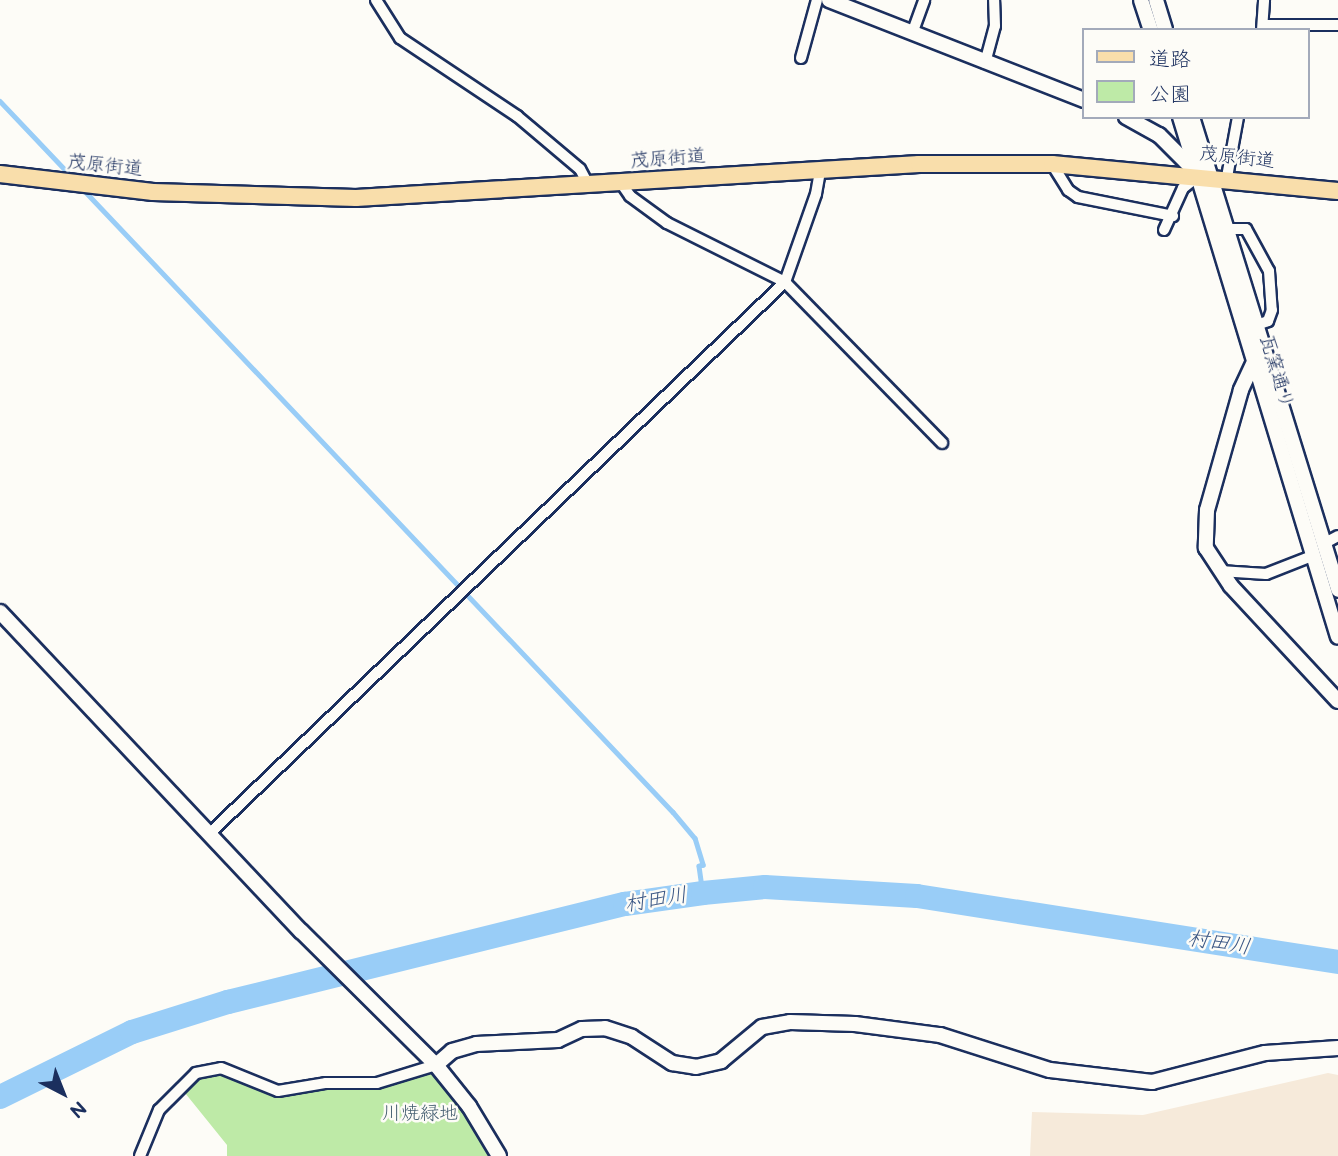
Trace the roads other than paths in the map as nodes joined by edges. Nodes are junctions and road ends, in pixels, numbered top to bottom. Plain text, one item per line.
1 (376, 0) edge
2 (817, 0) edge
3 (829, 0) edge
4 (924, 0) edge
5 (994, 0) edge
6 (1141, 0) edge
7 (1156, 0) edge
8 (1264, 0) edge
9 (1338, 25) edge
10 (1263, 27) edge
11 (1150, 28) edge
12 (1164, 28) edge
13 (913, 31) junction
14 (801, 58) dead end
15 (985, 63) junction
16 (1082, 99) edge
17 (1130, 119) edge
18 (1181, 119) edge
19 (1193, 119) edge
20 (1237, 119) edge
21 (1052, 164) junction
22 (820, 171) junction
23 (0, 173) edge
24 (1213, 176) junction
25 (621, 183) junction
26 (588, 184) junction
27 (1338, 191) edge
28 (1173, 216) junction
29 (1230, 229) junction
30 (1164, 230) dead end
31 (785, 282) junction
32 (1257, 325) junction
33 (1253, 364) junction
34 (942, 443) dead end
35 (1332, 539) edge
36 (1312, 556) junction
37 (1220, 571) junction
38 (1338, 590) edge
39 (0, 612) edge
40 (1338, 637) edge
41 (1338, 701) edge
42 (209, 834) junction
43 (1338, 1048) edge
44 (436, 1065) junction
45 (140, 1156) edge
46 (499, 1156) edge

1 - 26 street
2 - 14 street
3 - 13 street
4 - 13 street
5 - 15 street
6 - 11 street
7 - 12 street
8 - 10 street
9 - 10 street
13 - 15 street
15 - 16 street
17 - 24 street
18 - 24 street, 瓦窯通り
19 - 24 street, 瓦窯通り
20 - 24 street
21 - 22 main road, 茂原街道
21 - 24 main road, 茂原街道
21 - 28 street
22 - 25 main road, 茂原街道
22 - 31 street
23 - 26 main road, 茂原街道
24 - 27 main road, 茂原街道
24 - 28 street
24 - 29 street, 瓦窯通り
24 - 33 street, 瓦窯通り
25 - 26 main road, 茂原街道
25 - 31 street
28 - 30 street
29 - 32 street, 瓦窯通り
29 - 32 street
31 - 34 street
31 - 42 street
32 - 35 street, 瓦窯通り
33 - 36 street, 瓦窯通り
33 - 37 street
35 - 38 street, 瓦窯通り
36 - 37 street
36 - 40 street, 瓦窯通り
37 - 41 street
39 - 42 street
42 - 44 street
43 - 44 street
44 - 45 street
44 - 46 street

